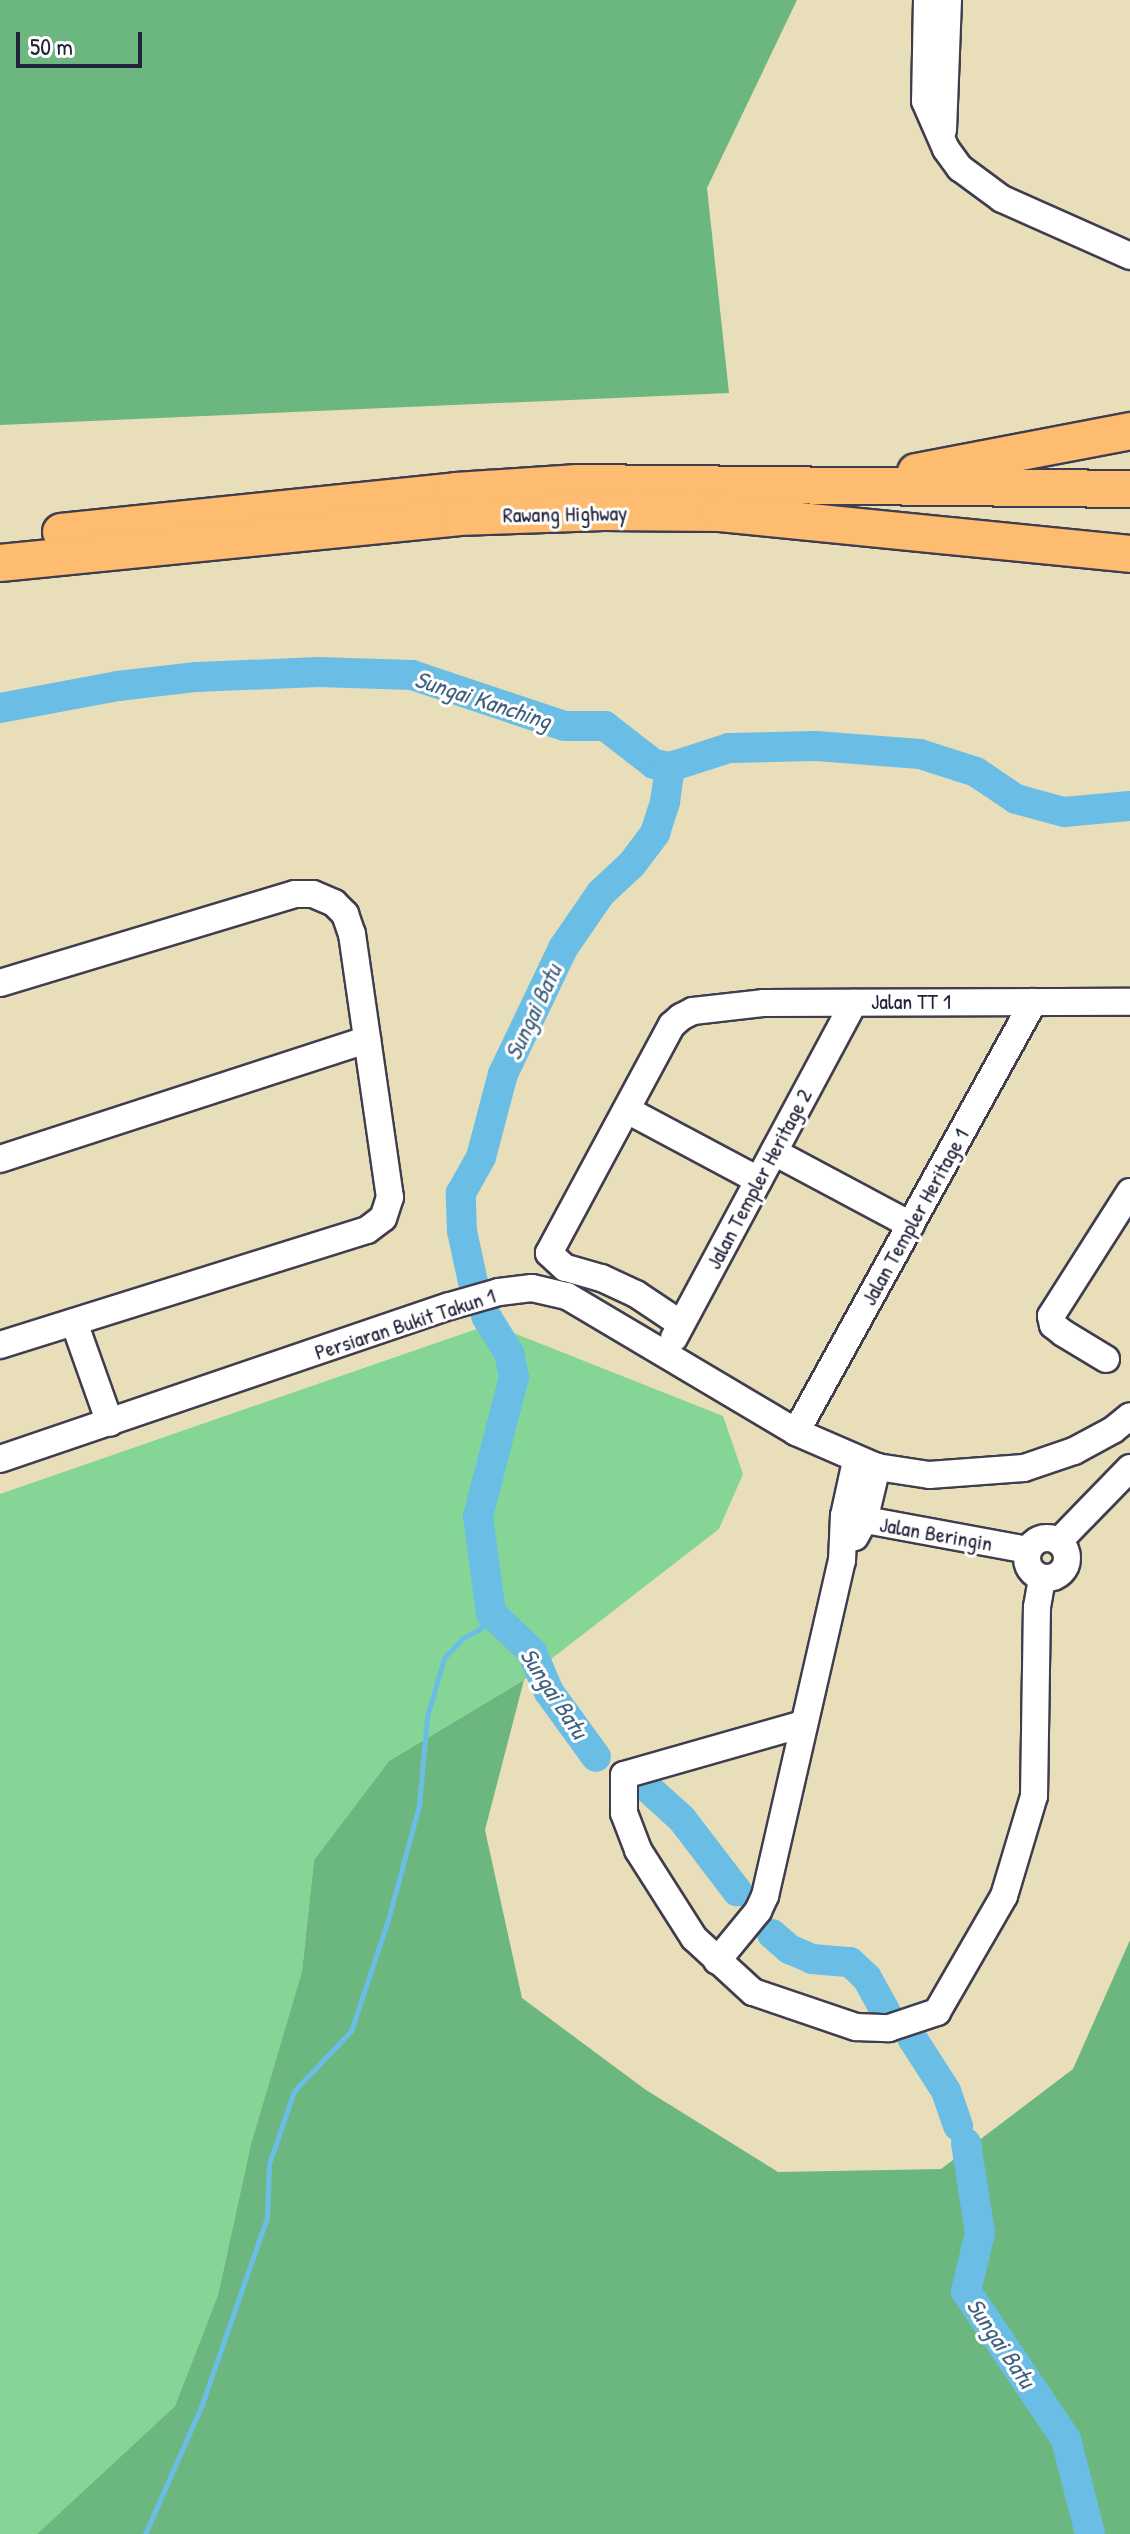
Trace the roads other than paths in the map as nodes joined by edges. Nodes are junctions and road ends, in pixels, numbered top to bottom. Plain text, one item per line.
1 (927, 0) edge
2 (948, 0) edge
3 (946, 149) junction
4 (1130, 256) edge
5 (1130, 431) edge
6 (827, 483) junction
7 (1130, 489) edge
8 (0, 538) edge
9 (1130, 554) edge
10 (0, 563) edge
11 (0, 983) edge
12 (1033, 1002) junction
13 (1130, 1002) edge
14 (854, 1003) junction
15 (367, 1040) junction
16 (627, 1110) junction
17 (774, 1152) junction
18 (0, 1159) edge
19 (758, 1180) junction
20 (1130, 1192) edge
21 (911, 1225) junction
22 (74, 1322) junction
23 (681, 1324) junction
24 (0, 1345) edge
25 (664, 1355) junction
26 (1106, 1359) dead end
27 (1130, 1416) edge
28 (110, 1423) junction
29 (796, 1432) junction
30 (0, 1459) edge
31 (866, 1464) junction
32 (1130, 1468) edge
33 (854, 1518) junction
34 (1059, 1541) junction
35 (1028, 1550) junction
36 (1042, 1579) junction
37 (803, 1724) junction
38 (717, 1961) junction

1 - 3 street
2 - 3 street
3 - 4 street
5 - 6 highway
6 - 7 highway, Rawang Highway
6 - 8 highway, Rawang Highway
9 - 10 highway, Rawang Highway
11 - 15 street
12 - 13 street, Jalan TT 1
12 - 14 street, Jalan TT 1
12 - 21 street, Jalan Templer Heritage 1
14 - 16 street, Jalan TT 1
14 - 17 street, Jalan Templer Heritage 2
15 - 18 street
15 - 22 street
16 - 19 street
16 - 23 street
17 - 19 street, Jalan Templer Heritage 2
17 - 21 street
19 - 23 street, Jalan Templer Heritage 2
20 - 26 street
21 - 29 street, Jalan Templer Heritage 1
22 - 24 street
22 - 28 street
23 - 25 street, Jalan Templer Heritage 2
25 - 28 street, Persiaran Bukit Takun 1
25 - 29 street, Persiaran Bukit Takun 1
27 - 31 street, Persiaran Bukit Takun 1
28 - 30 street, Persiaran Bukit Takun 1
29 - 31 street, Persiaran Bukit Takun 1
31 - 33 street
32 - 34 street
33 - 35 street, Jalan Beringin
33 - 37 street
34 - 35 street
34 - 36 street
35 - 36 street
36 - 38 street
37 - 38 street
37 - 38 street

